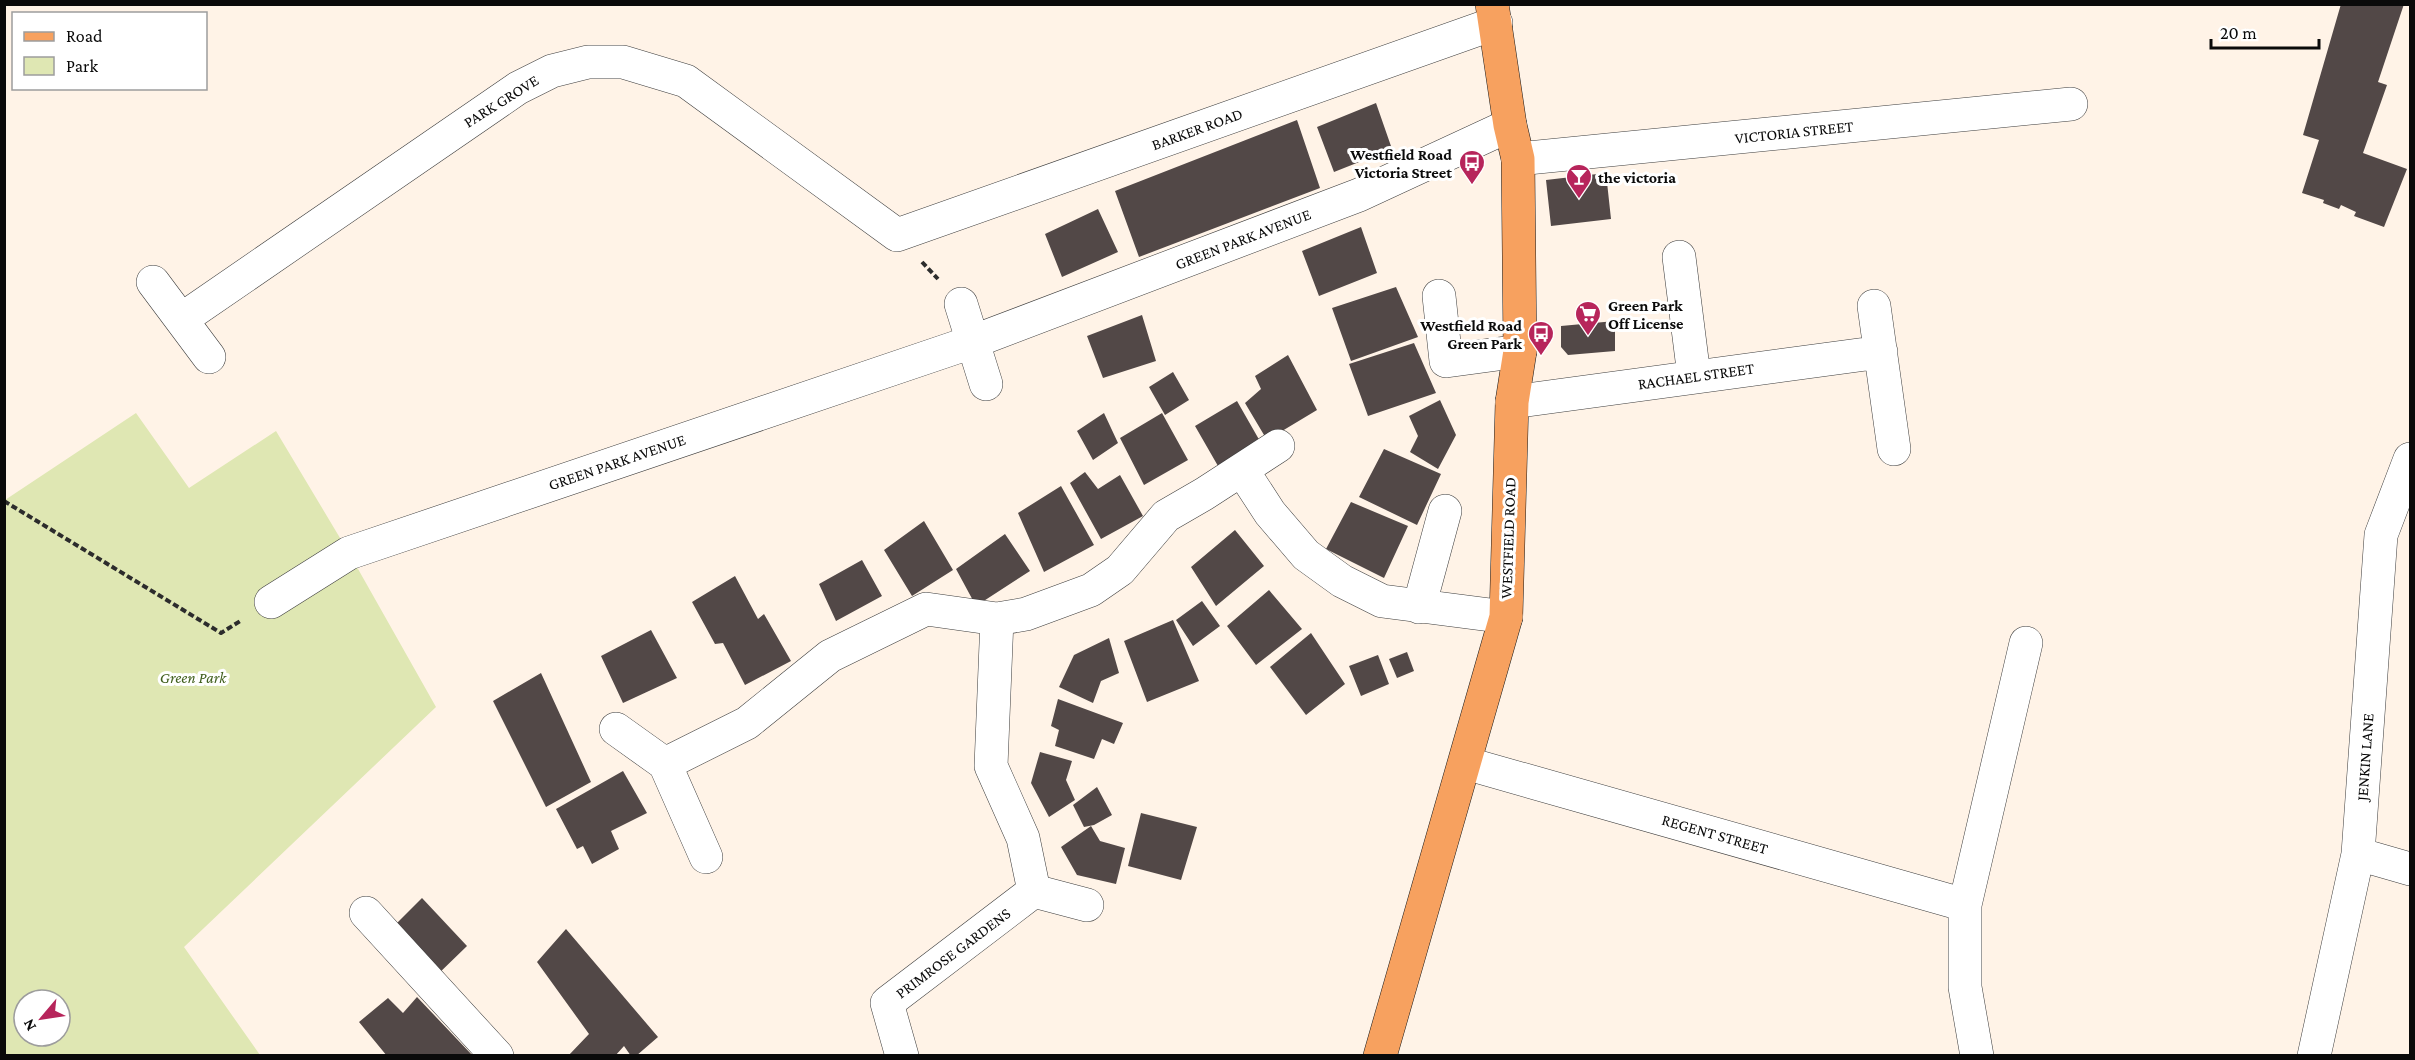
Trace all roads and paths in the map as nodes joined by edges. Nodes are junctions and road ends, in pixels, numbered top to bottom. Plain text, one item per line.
1 (1494, 14) edge
2 (2071, 104) dead end
3 (1510, 125) junction
4 (1518, 159) junction
5 (897, 235) junction
6 (1679, 257) dead end
7 (153, 282) dead end
8 (1439, 296) dead end
9 (961, 304) joint
10 (1874, 306) dead end
11 (182, 320) junction
12 (972, 342) junction
13 (1520, 351) junction
14 (1881, 352) junction
15 (208, 357) dead end
16 (1694, 375) junction
17 (986, 384) dead end
18 (1512, 402) junction
19 (1278, 446) dead end
20 (1894, 448) dead end
21 (2410, 459) edge
22 (1242, 470) junction
23 (4, 501) edge
24 (1445, 511) dead end
25 (271, 602) joint
26 (1419, 607) junction
27 (1506, 617) junction
28 (996, 619) junction
29 (2026, 643) dead end
30 (616, 729) dead end
31 (1465, 763) junction
32 (665, 764) junction
33 (2358, 854) junction
34 (706, 858) dead end
35 (2410, 869) edge
36 (1034, 891) junction
37 (1965, 904) junction
38 (1087, 905) dead end
39 (366, 913) dead end
40 (497, 1056) edge
41 (902, 1056) edge
42 (1380, 1056) edge
43 (1977, 1056) edge
44 (2314, 1056) edge

1 - 3 main road, WESTFIELD ROAD
1 - 5 street, BARKER ROAD
2 - 4 street, VICTORIA STREET
3 - 4 main road, WESTFIELD ROAD
3 - 12 street, GREEN PARK AVENUE
4 - 13 main road, WESTFIELD ROAD
5 - 9 path
5 - 11 street, PARK GROVE
6 - 16 street
7 - 11 street
8 - 13 street
9 - 12 street
10 - 14 street
11 - 15 street
12 - 17 street
12 - 25 street, GREEN PARK AVENUE
13 - 18 main road, WESTFIELD ROAD
14 - 16 street, RACHAEL STREET
14 - 20 street
16 - 18 street, RACHAEL STREET
18 - 27 main road, WESTFIELD ROAD
19 - 22 street
21 - 33 street, JENKIN LANE
22 - 26 street
22 - 28 street
23 - 25 path
24 - 26 street
26 - 27 street
27 - 31 main road, WESTFIELD ROAD
28 - 32 street
28 - 36 street
29 - 37 street
30 - 32 street
31 - 37 street, REGENT STREET
31 - 42 main road, WESTFIELD ROAD
32 - 34 street
33 - 35 street
33 - 44 street, JENKIN LANE
36 - 38 street
36 - 41 street, PRIMROSE GARDENS
37 - 43 street
39 - 40 street

